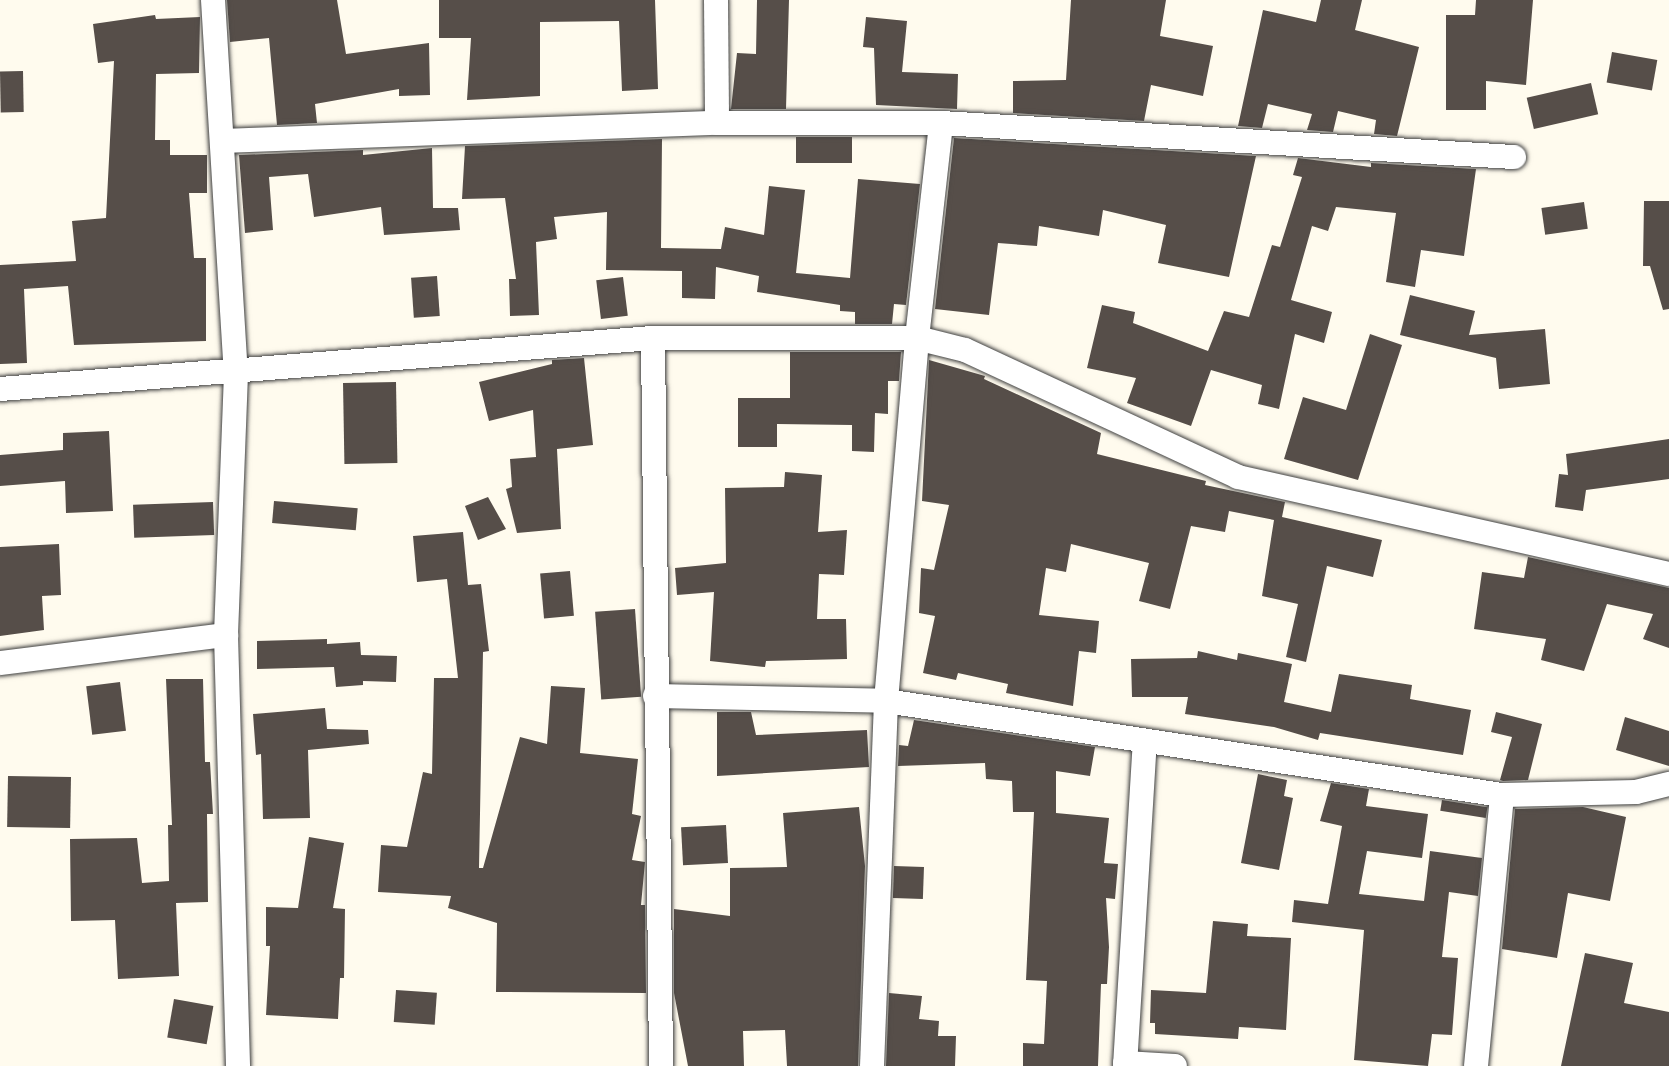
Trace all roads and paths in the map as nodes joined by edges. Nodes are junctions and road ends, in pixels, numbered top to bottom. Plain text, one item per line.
1 (213, 0) edge
2 (716, 0) edge
3 (717, 123) junction
4 (941, 123) junction
5 (222, 141) junction
6 (1514, 156) dead end
7 (653, 338) junction
8 (917, 338) junction
9 (236, 374) junction
10 (0, 389) edge
11 (1669, 574) edge
12 (226, 635) junction
13 (0, 663) edge
14 (654, 696) junction
15 (886, 701) junction
16 (1145, 743) junction
17 (1669, 784) edge
18 (1502, 795) junction
19 (1125, 1065) edge
20 (238, 1066) edge
21 (661, 1066) edge
22 (872, 1066) edge
23 (1175, 1066) edge
24 (1476, 1066) edge

1 - 5 street
2 - 3 street
3 - 4 street
3 - 5 street
4 - 6 street
4 - 8 street
5 - 9 street
7 - 8 street
7 - 9 street
7 - 14 street
8 - 11 street
8 - 15 street
9 - 10 street
9 - 12 street
12 - 13 street
12 - 20 street
14 - 15 street
14 - 21 street
15 - 16 street
15 - 22 street
16 - 18 street
16 - 19 street
17 - 18 street
18 - 24 street
19 - 23 street

